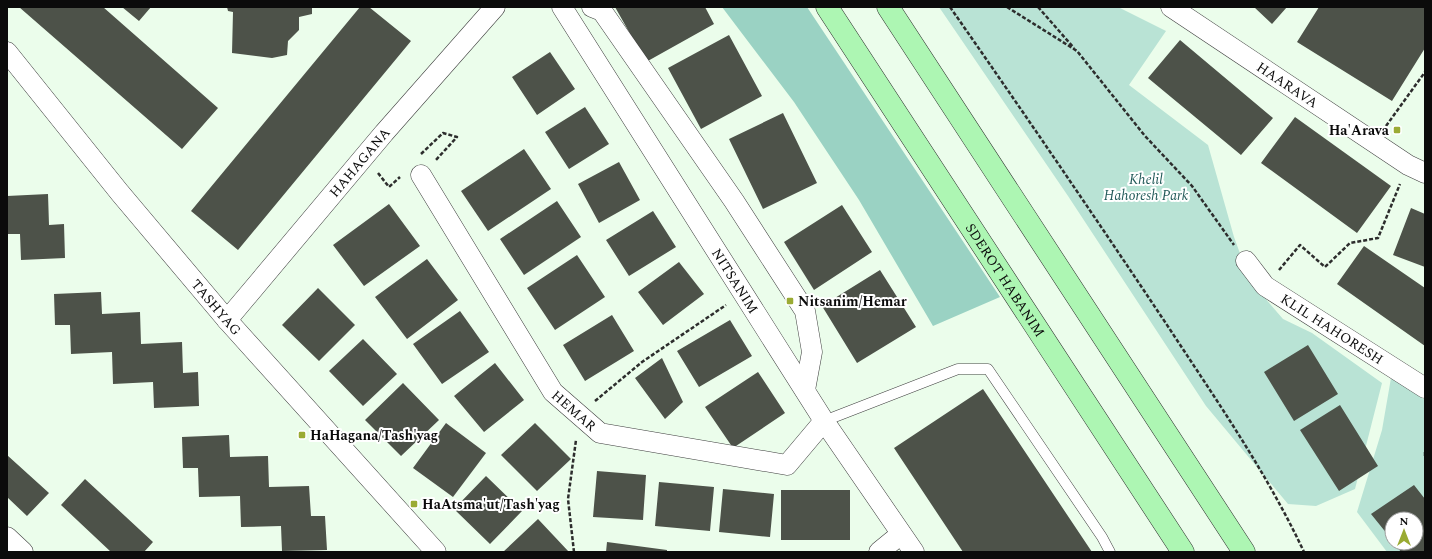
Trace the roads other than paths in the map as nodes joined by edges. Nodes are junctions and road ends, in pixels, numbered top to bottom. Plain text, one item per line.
1 (495, 7) edge
2 (562, 7) edge
3 (592, 7) edge
4 (827, 7) edge
5 (888, 7) edge
6 (1171, 7) edge
7 (7, 52) edge
8 (1417, 169) edge
9 (421, 175) dead end
10 (1246, 261) road end
11 (227, 320) junction
12 (1425, 388) edge
13 (805, 390) junction
14 (824, 421) junction
15 (901, 534) junction
16 (7, 537) edge
17 (23, 552) edge
18 (436, 552) edge
19 (879, 552) edge
20 (914, 552) edge
21 (1110, 552) edge
22 (1183, 552) edge
23 (1244, 552) edge

1 - 11 street, HAHAGANA
2 - 13 street, NITSANIM
3 - 13 street
4 - 22 main road, SDEROT HABANIM
5 - 23 main road
6 - 8 street, HAARAVA
7 - 11 street, TASHYAG
9 - 14 street, HEMAR
10 - 12 street, KLIL HAHORESH
11 - 18 street, TASHYAG
13 - 14 street, NITSANIM
14 - 15 street, NITSANIM
14 - 21 lane
15 - 19 street
15 - 20 street, NITSANIM
16 - 17 street

